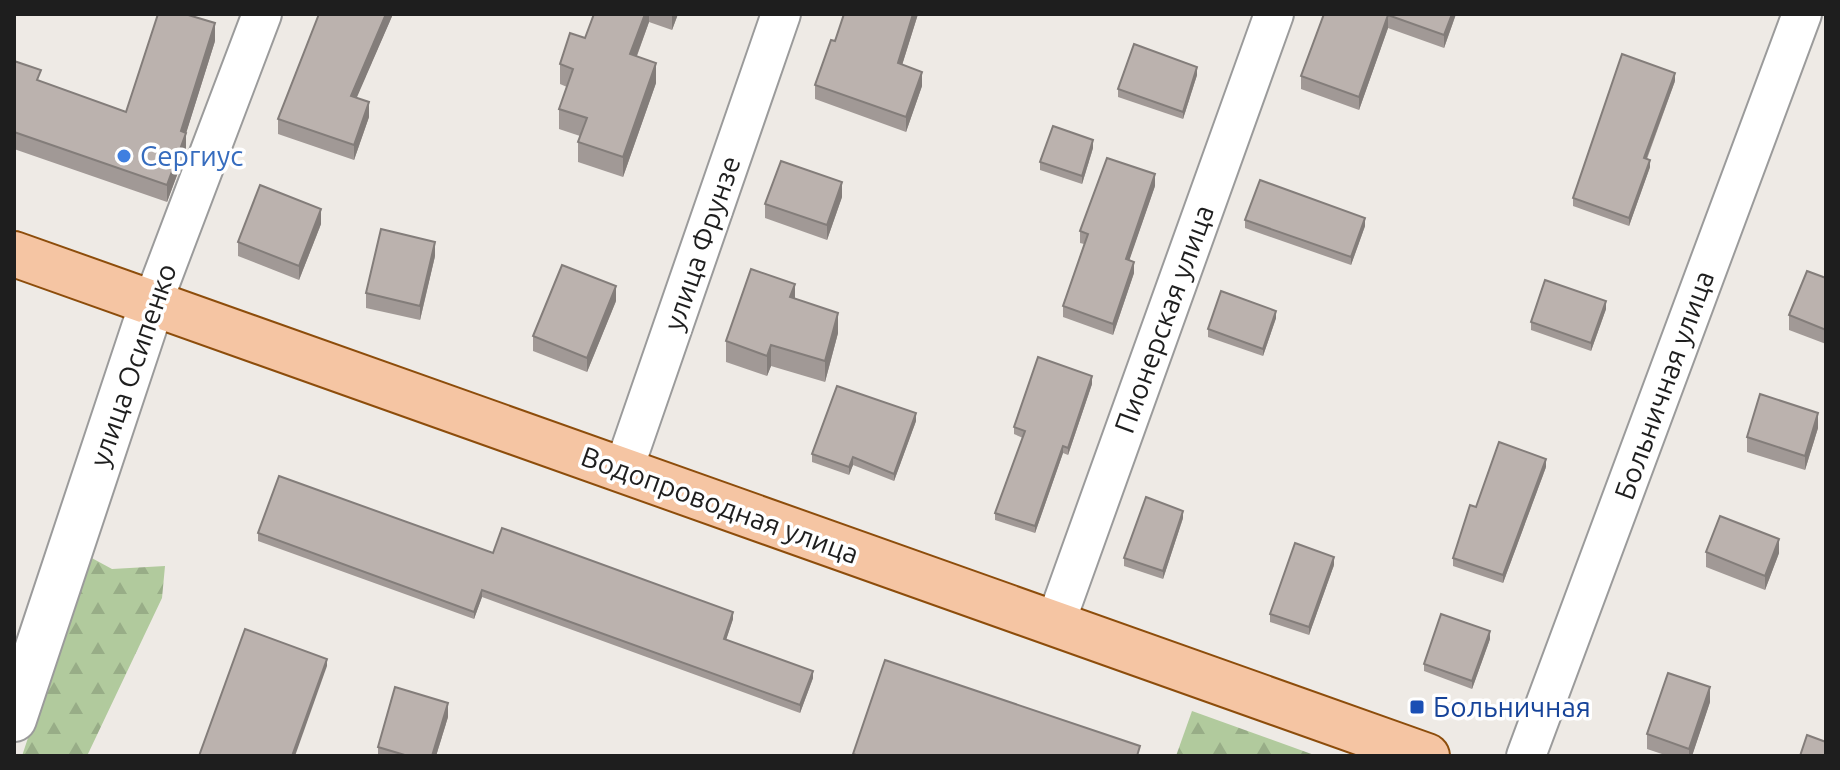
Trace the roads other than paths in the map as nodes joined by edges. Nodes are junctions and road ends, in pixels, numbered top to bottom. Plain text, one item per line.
1 (262, 14) edge
2 (781, 14) edge
3 (1274, 14) edge
4 (1802, 14) edge
5 (14, 254) edge
6 (152, 304) junction
7 (623, 471) junction
8 (1055, 624) junction
9 (14, 719) edge
10 (1427, 756) edge
11 (1526, 756) edge

1 - 6 street, улица Осипенко
2 - 7 street, улица Фрунзе
3 - 8 street, Пионерская улица
4 - 11 street, Больничная улица
5 - 6 main road, Водопроводная улица
6 - 7 main road, Водопроводная улица
6 - 9 street, улица Осипенко
7 - 8 main road, Водопроводная улица
8 - 10 main road, Водопроводная улица

